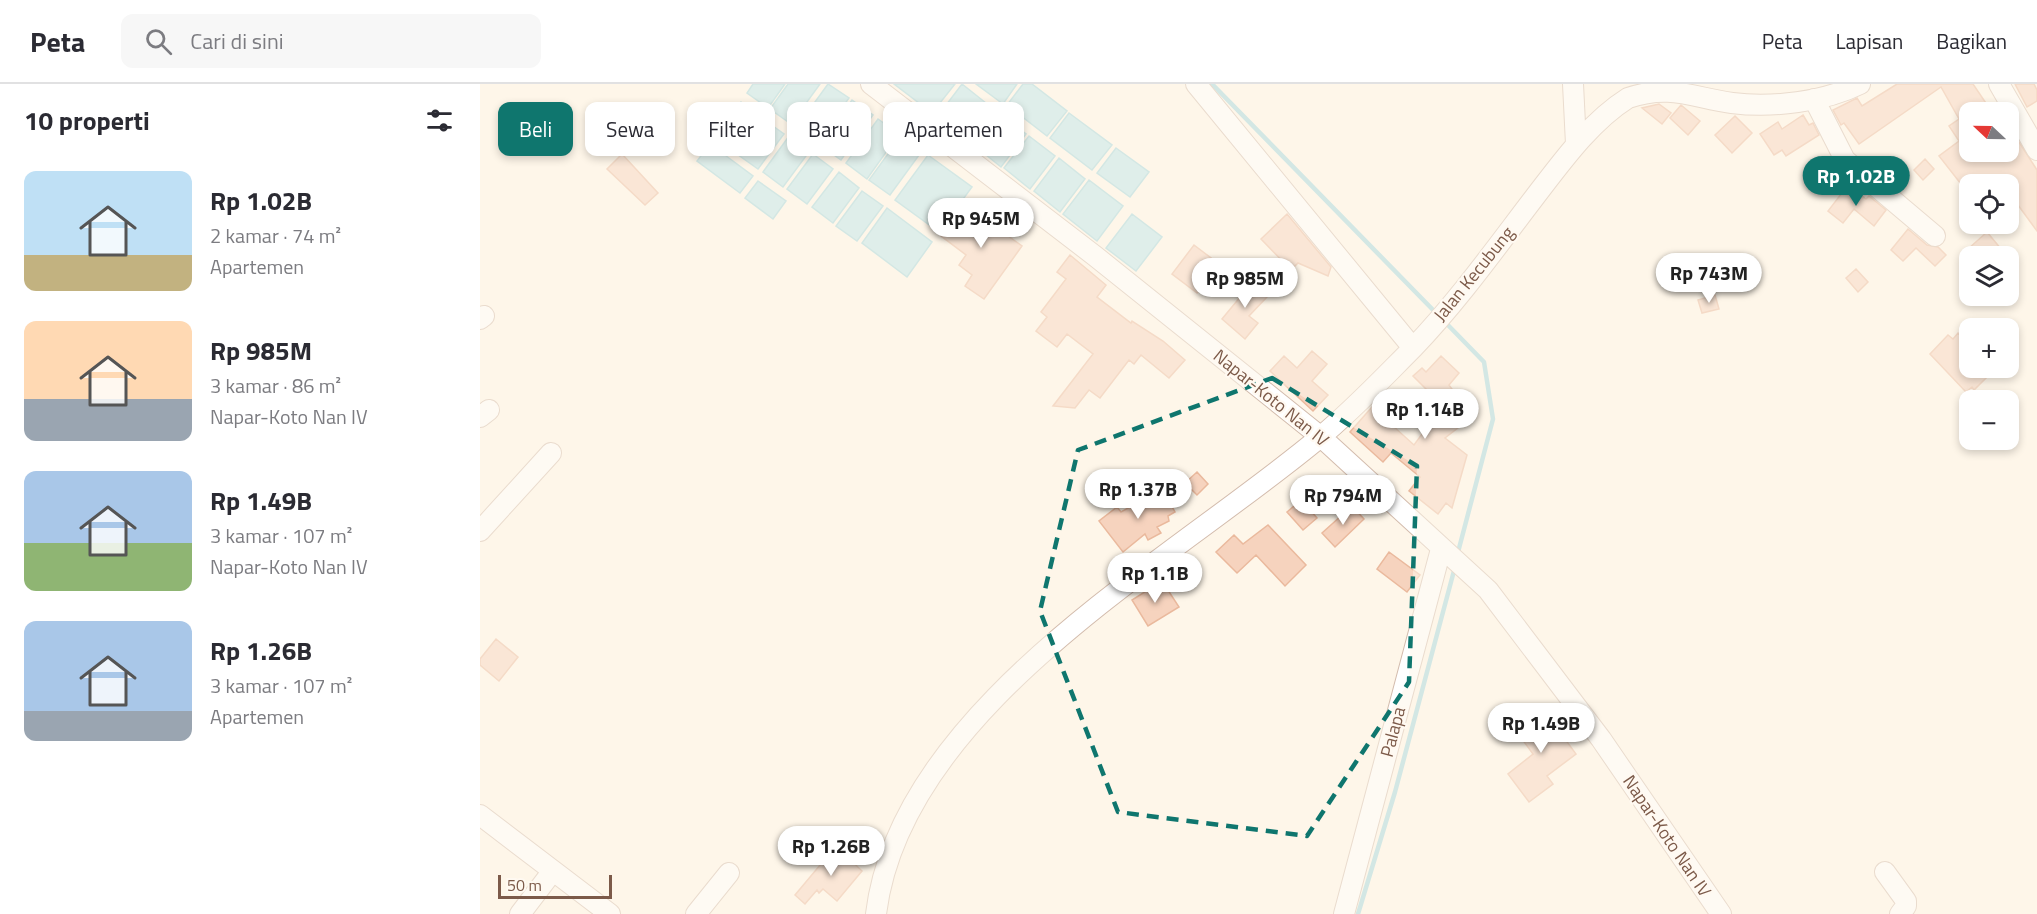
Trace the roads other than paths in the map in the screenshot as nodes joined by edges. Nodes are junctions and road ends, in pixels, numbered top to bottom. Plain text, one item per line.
1 (871, 84) edge
2 (1196, 84) edge
3 (1573, 84) edge
4 (1860, 84) edge
5 (1999, 84) edge
6 (1814, 99) junction
7 (1576, 144) junction
8 (2037, 150) edge
9 (1935, 236) dead end
10 (1413, 348) junction
11 (1321, 437) junction
12 (551, 453) dead end
13 (480, 531) edge
14 (1443, 551) junction
15 (480, 815) edge
16 (552, 872) junction
17 (1885, 872) dead end
18 (729, 873) dead end
19 (519, 914) edge
20 (610, 914) edge
21 (696, 914) edge
22 (876, 914) edge
23 (1344, 914) edge
24 (1722, 914) edge
25 (1900, 914) edge

1 - 11 street, Napar-Koto Nan IV
2 - 10 street
3 - 7 street
4 - 6 street, Jalan Kecubung
5 - 8 street
6 - 7 street, Jalan Kecubung
6 - 9 street
7 - 10 street, Jalan Kecubung
10 - 11 street, Jalan Kecubung
11 - 14 street, Napar-Koto Nan IV
11 - 22 street, Jalan Kecubung
12 - 13 street
14 - 23 street, Palapa
14 - 24 street, Napar-Koto Nan IV
15 - 16 street
16 - 19 street
16 - 20 street
17 - 25 street
18 - 21 street

